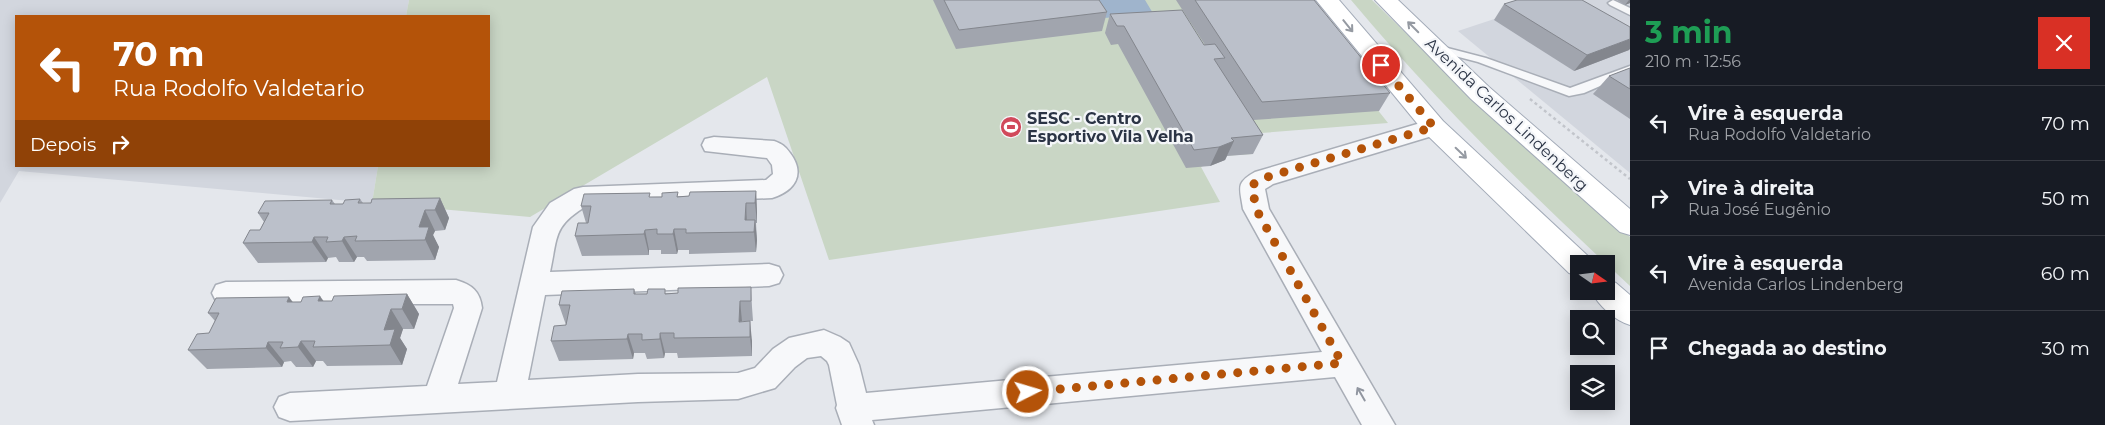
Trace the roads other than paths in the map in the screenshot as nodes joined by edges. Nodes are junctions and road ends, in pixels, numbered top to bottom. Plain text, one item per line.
1 (1327, 0) edge
2 (1386, 0) edge
3 (1613, 3) dead end
4 (1630, 12) edge
5 (1434, 48) junction
6 (1630, 69) edge
7 (1434, 127) junction
8 (714, 145) dead end
9 (1630, 225) edge
10 (1570, 255) edge
11 (769, 275) dead end
12 (533, 284) junction
13 (226, 294) dead end
14 (1615, 299) edge
15 (1630, 313) edge
16 (1342, 363) junction
17 (509, 396) junction
18 (438, 399) junction
19 (290, 408) dead end
20 (855, 417) edge
21 (1379, 425) edge

1 -> 7 main road
5 -> 2 main road, Avenida Carlos Lindenberg
3 - 4 lane
5 - 6 lane
5 - 9 main road, Avenida Carlos Lindenberg
7 -> 10 main road
7 - 16 street
8 - 12 street
11 - 12 street
12 - 17 street
13 - 18 street
14 - 15 main road
16 - 20 street
21 -> 16 street
17 - 18 street
17 - 20 street
18 - 19 street

